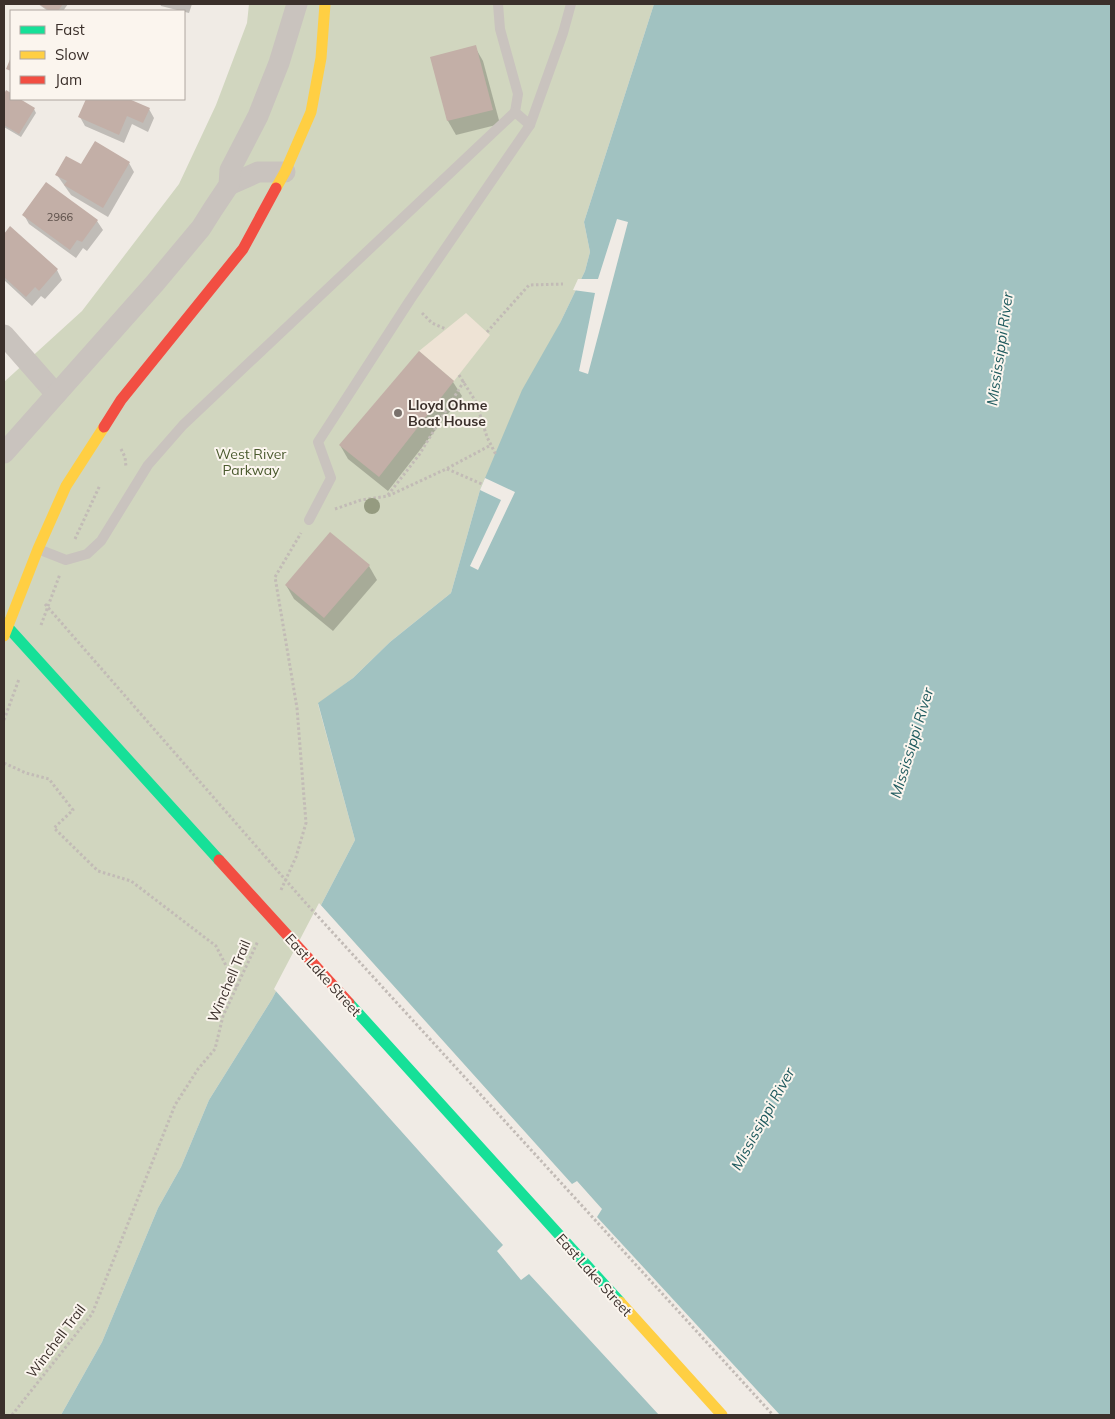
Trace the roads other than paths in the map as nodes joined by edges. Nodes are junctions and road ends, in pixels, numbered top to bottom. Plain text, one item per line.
1 (297, 4) edge
2 (325, 4) edge
3 (498, 4) edge
4 (571, 4) edge
5 (515, 112) junction
6 (530, 125) junction
7 (285, 172) junction
8 (229, 185) junction
9 (4, 335) edge
10 (56, 394) junction
11 (4, 454) edge
12 (309, 520) road end
13 (38, 549) junction
14 (4, 623) edge
15 (4, 636) edge
16 (722, 1415) edge

1 - 8 street
2 - 7 main road
3 - 5 lane
4 - 6 lane
5 - 6 lane
5 - 13 lane
6 - 12 lane
7 - 8 street
7 - 13 main road
8 - 10 street
9 - 10 street
10 - 11 street
13 - 15 main road
14 - 16 main road, East Lake Street

